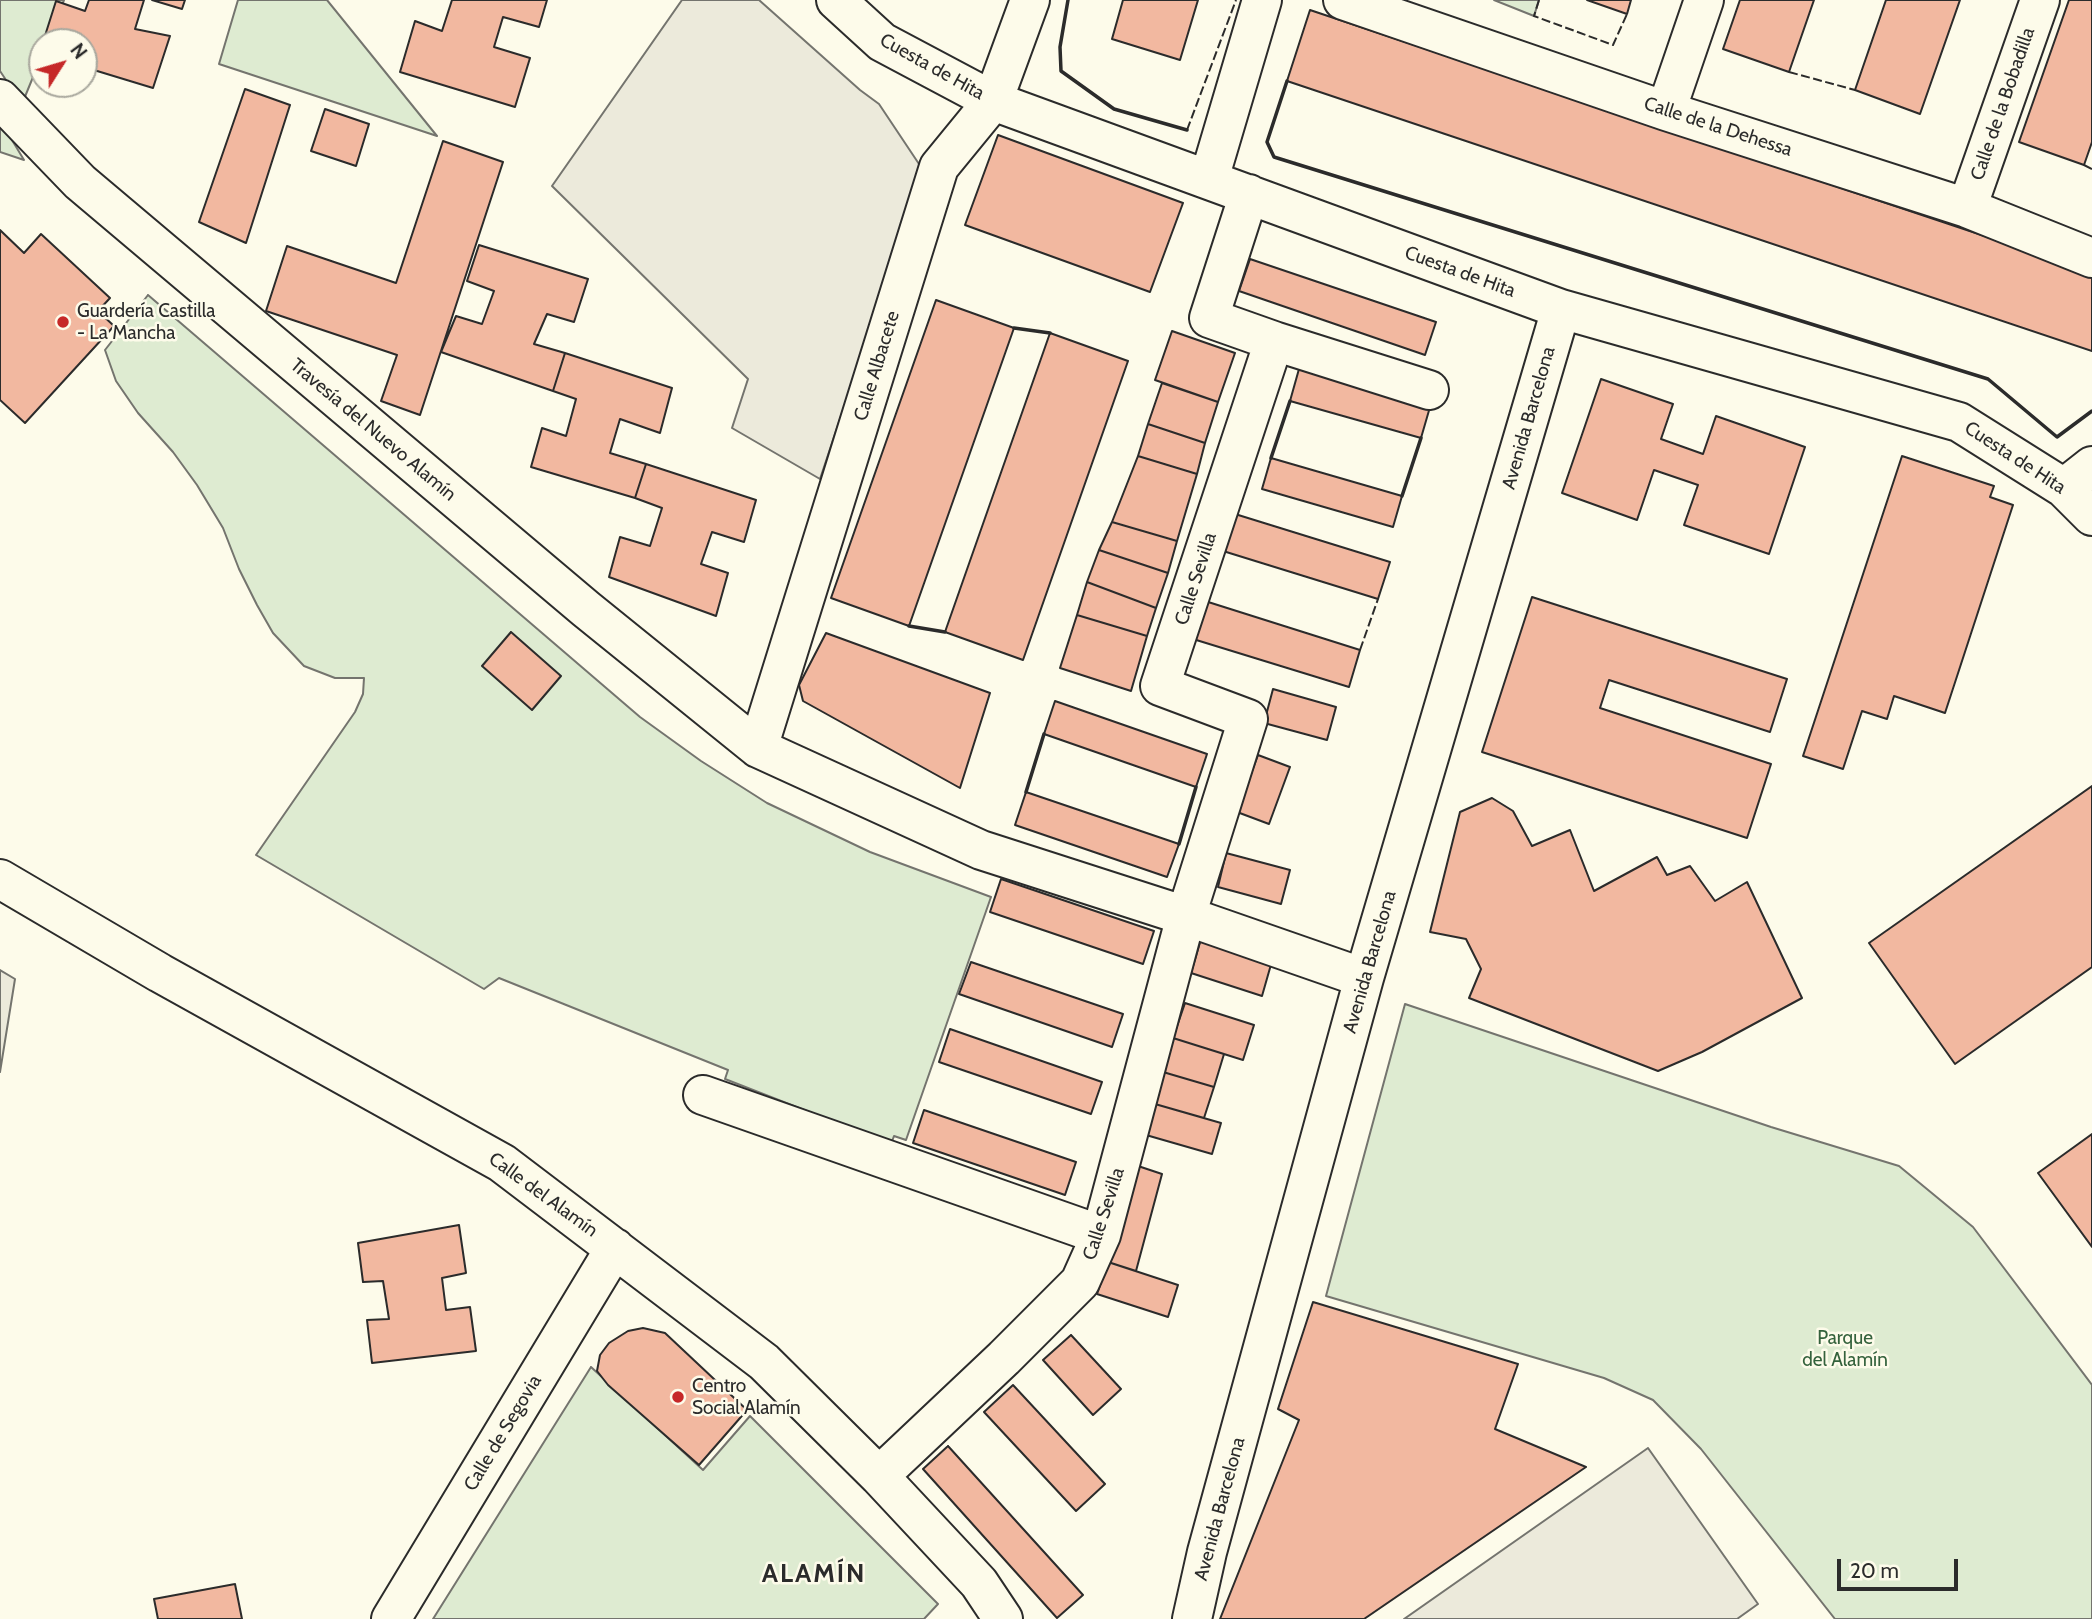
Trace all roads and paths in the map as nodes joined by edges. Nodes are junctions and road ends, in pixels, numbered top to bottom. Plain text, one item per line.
1 (836, 0) edge
2 (1030, 0) edge
3 (1262, 0) edge
4 (1342, 0) edge
5 (1704, 0) edge
6 (2040, 0) edge
7 (0, 99) edge
8 (993, 101) junction
9 (1666, 111) junction
10 (1209, 179) junction
11 (1249, 194) junction
12 (1967, 208) junction
13 (2092, 258) edge
14 (1561, 309) junction
15 (1274, 341) junction
16 (1429, 390) dead end
17 (2078, 477) edge
18 (2092, 516) edge
19 (758, 748) junction
20 (0, 879) edge
21 (1186, 916) junction
22 (1364, 978) junction
23 (703, 1095) dead end
24 (1101, 1235) junction
25 (615, 1248) junction
26 (878, 1476) junction
27 (391, 1619) edge
28 (1003, 1619) edge
29 (1192, 1619) edge

1 - 8 street, Cuesta de Hita
2 - 8 street, Calle Albacete
3 - 10 street
4 - 9 street, Calle de la Dehessa
5 - 9 street
6 - 12 street, Calle de la Bobadilla
7 - 19 street, Travesía del Nuevo Alamín
8 - 10 street, Cuesta de Hita
8 - 19 street, Calle Albacete
9 - 12 street, Calle de la Dehessa
10 - 11 street, Cuesta de Hita
11 - 14 street, Cuesta de Hita
11 - 15 street
12 - 13 street, Calle de la Dehessa
14 - 17 street, Cuesta de Hita
14 - 22 street, Avenida Barcelona
15 - 16 street
15 - 21 street, Calle Sevilla
17 - 18 street, Cuesta de Hita
19 - 21 street
20 - 25 street, Calle del Alamín
21 - 22 street
21 - 24 street, Calle Sevilla
22 - 29 street, Avenida Barcelona
23 - 24 street
24 - 26 street, Calle Sevilla
25 - 26 street, Calle del Alamín
25 - 27 street, Calle de Segovia
26 - 28 street, Calle del Alamín

